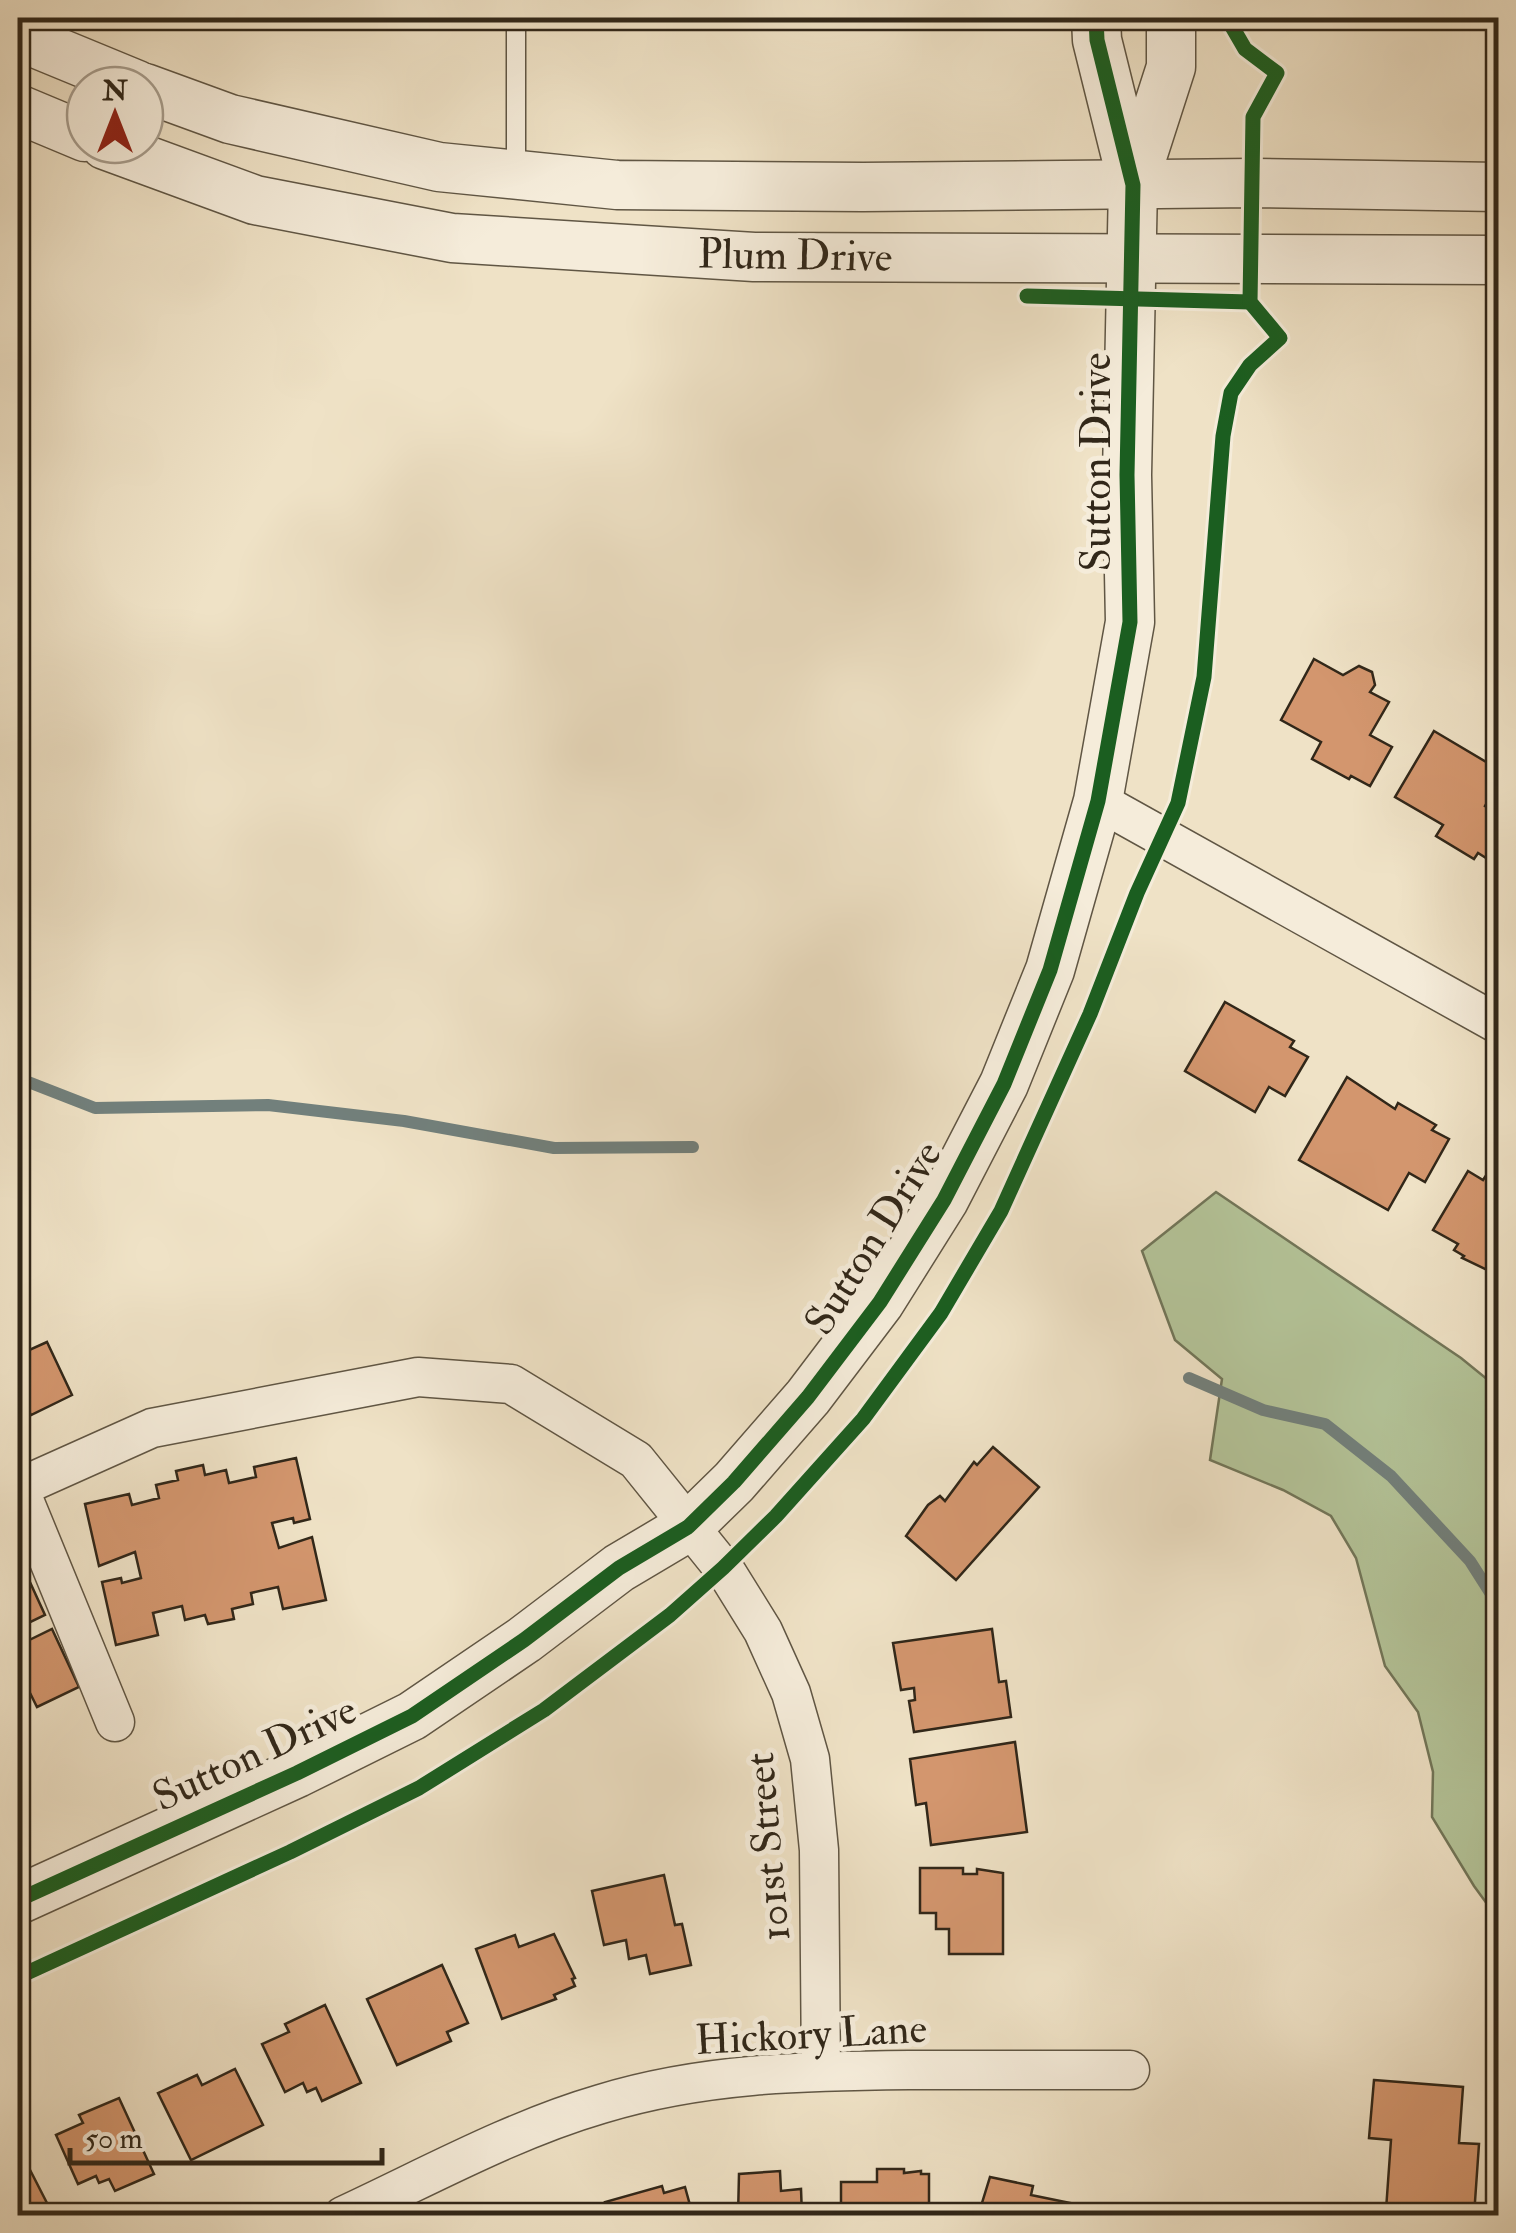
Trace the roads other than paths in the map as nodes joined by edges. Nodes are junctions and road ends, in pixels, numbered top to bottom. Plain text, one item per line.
1 (516, 18) edge
2 (1096, 18) edge
3 (1171, 18) edge
4 (18, 36) edge
5 (88, 65) edge
6 (165, 96) edge
7 (18, 109) edge
8 (65, 129) edge
9 (159, 165) edge
10 (516, 176) junction
11 (1133, 185) junction
12 (1498, 187) edge
13 (1132, 257) junction
14 (1498, 260) edge
15 (1098, 800) junction
16 (1498, 1024) edge
17 (18, 1488) edge
18 (688, 1527) junction
19 (115, 1722) dead end
20 (18, 1900) edge
21 (1130, 2070) dead end
22 (821, 2071) junction
23 (343, 2216) edge

1 - 10 lane
2 - 11 street
3 - 11 street
4 - 5 street
6 - 10 street, Plum Drive
7 - 8 street
9 - 13 street, Plum Drive
10 - 11 street, Plum Drive
11 - 12 street, Plum Drive
11 - 13 street, Sutton Drive
13 - 14 street, Plum Drive
13 - 15 street, Sutton Drive
15 - 16 street
15 - 18 street, Sutton Drive
17 - 18 street, 101st Street
17 - 19 street
18 - 20 street, Sutton Drive
18 - 22 street, 101st Street
21 - 22 street, Hickory Lane
22 - 23 street, Hickory Lane

